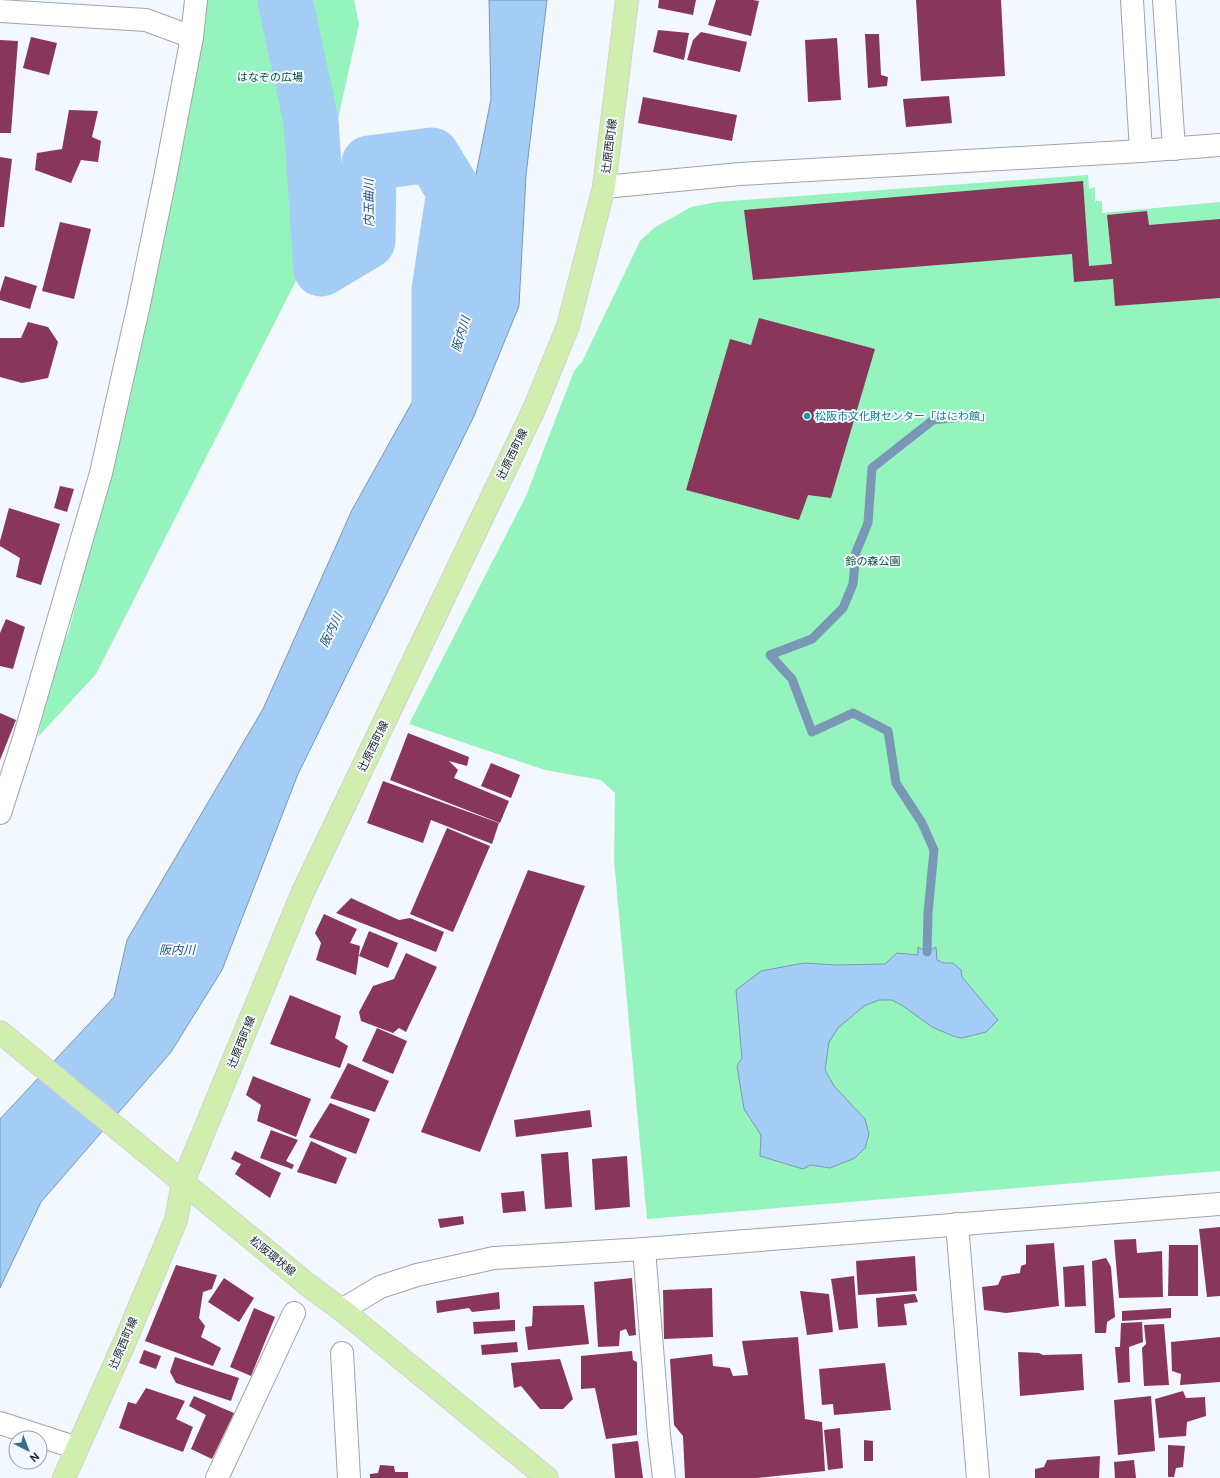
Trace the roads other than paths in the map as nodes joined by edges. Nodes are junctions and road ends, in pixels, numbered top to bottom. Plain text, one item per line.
1 (196, 0) edge
2 (627, 0) edge
3 (1132, 0) edge
4 (1164, 0) edge
5 (0, 11) edge
6 (192, 37) junction
7 (1220, 145) edge
8 (1174, 149) junction
9 (1141, 151) junction
10 (604, 187) junction
11 (0, 813) edge
12 (0, 1032) edge
13 (183, 1182) junction
14 (1220, 1204) edge
15 (957, 1224) junction
16 (644, 1249) junction
17 (342, 1310) junction
18 (294, 1313) dead end
19 (342, 1353) dead end
20 (0, 1423) edge
21 (77, 1448) junction
22 (64, 1478) edge
23 (217, 1478) edge
24 (349, 1478) edge
25 (547, 1478) edge
26 (664, 1478) edge
27 (978, 1478) edge

1 - 6 street
2 - 10 main road, 辻原西町線
3 - 9 street
4 - 8 street
5 - 6 street
6 - 11 street
7 - 8 street
8 - 9 street
9 - 10 street
10 - 13 main road, 辻原西町線
12 - 13 main road, 松阪環状線
13 - 17 main road, 松阪環状線
13 - 21 main road, 辻原西町線
14 - 15 street
15 - 16 street
15 - 27 street
16 - 17 street
16 - 26 street
17 - 25 main road, 松阪環状線
18 - 23 street
19 - 24 street
20 - 21 street
21 - 22 main road, 辻原西町線

